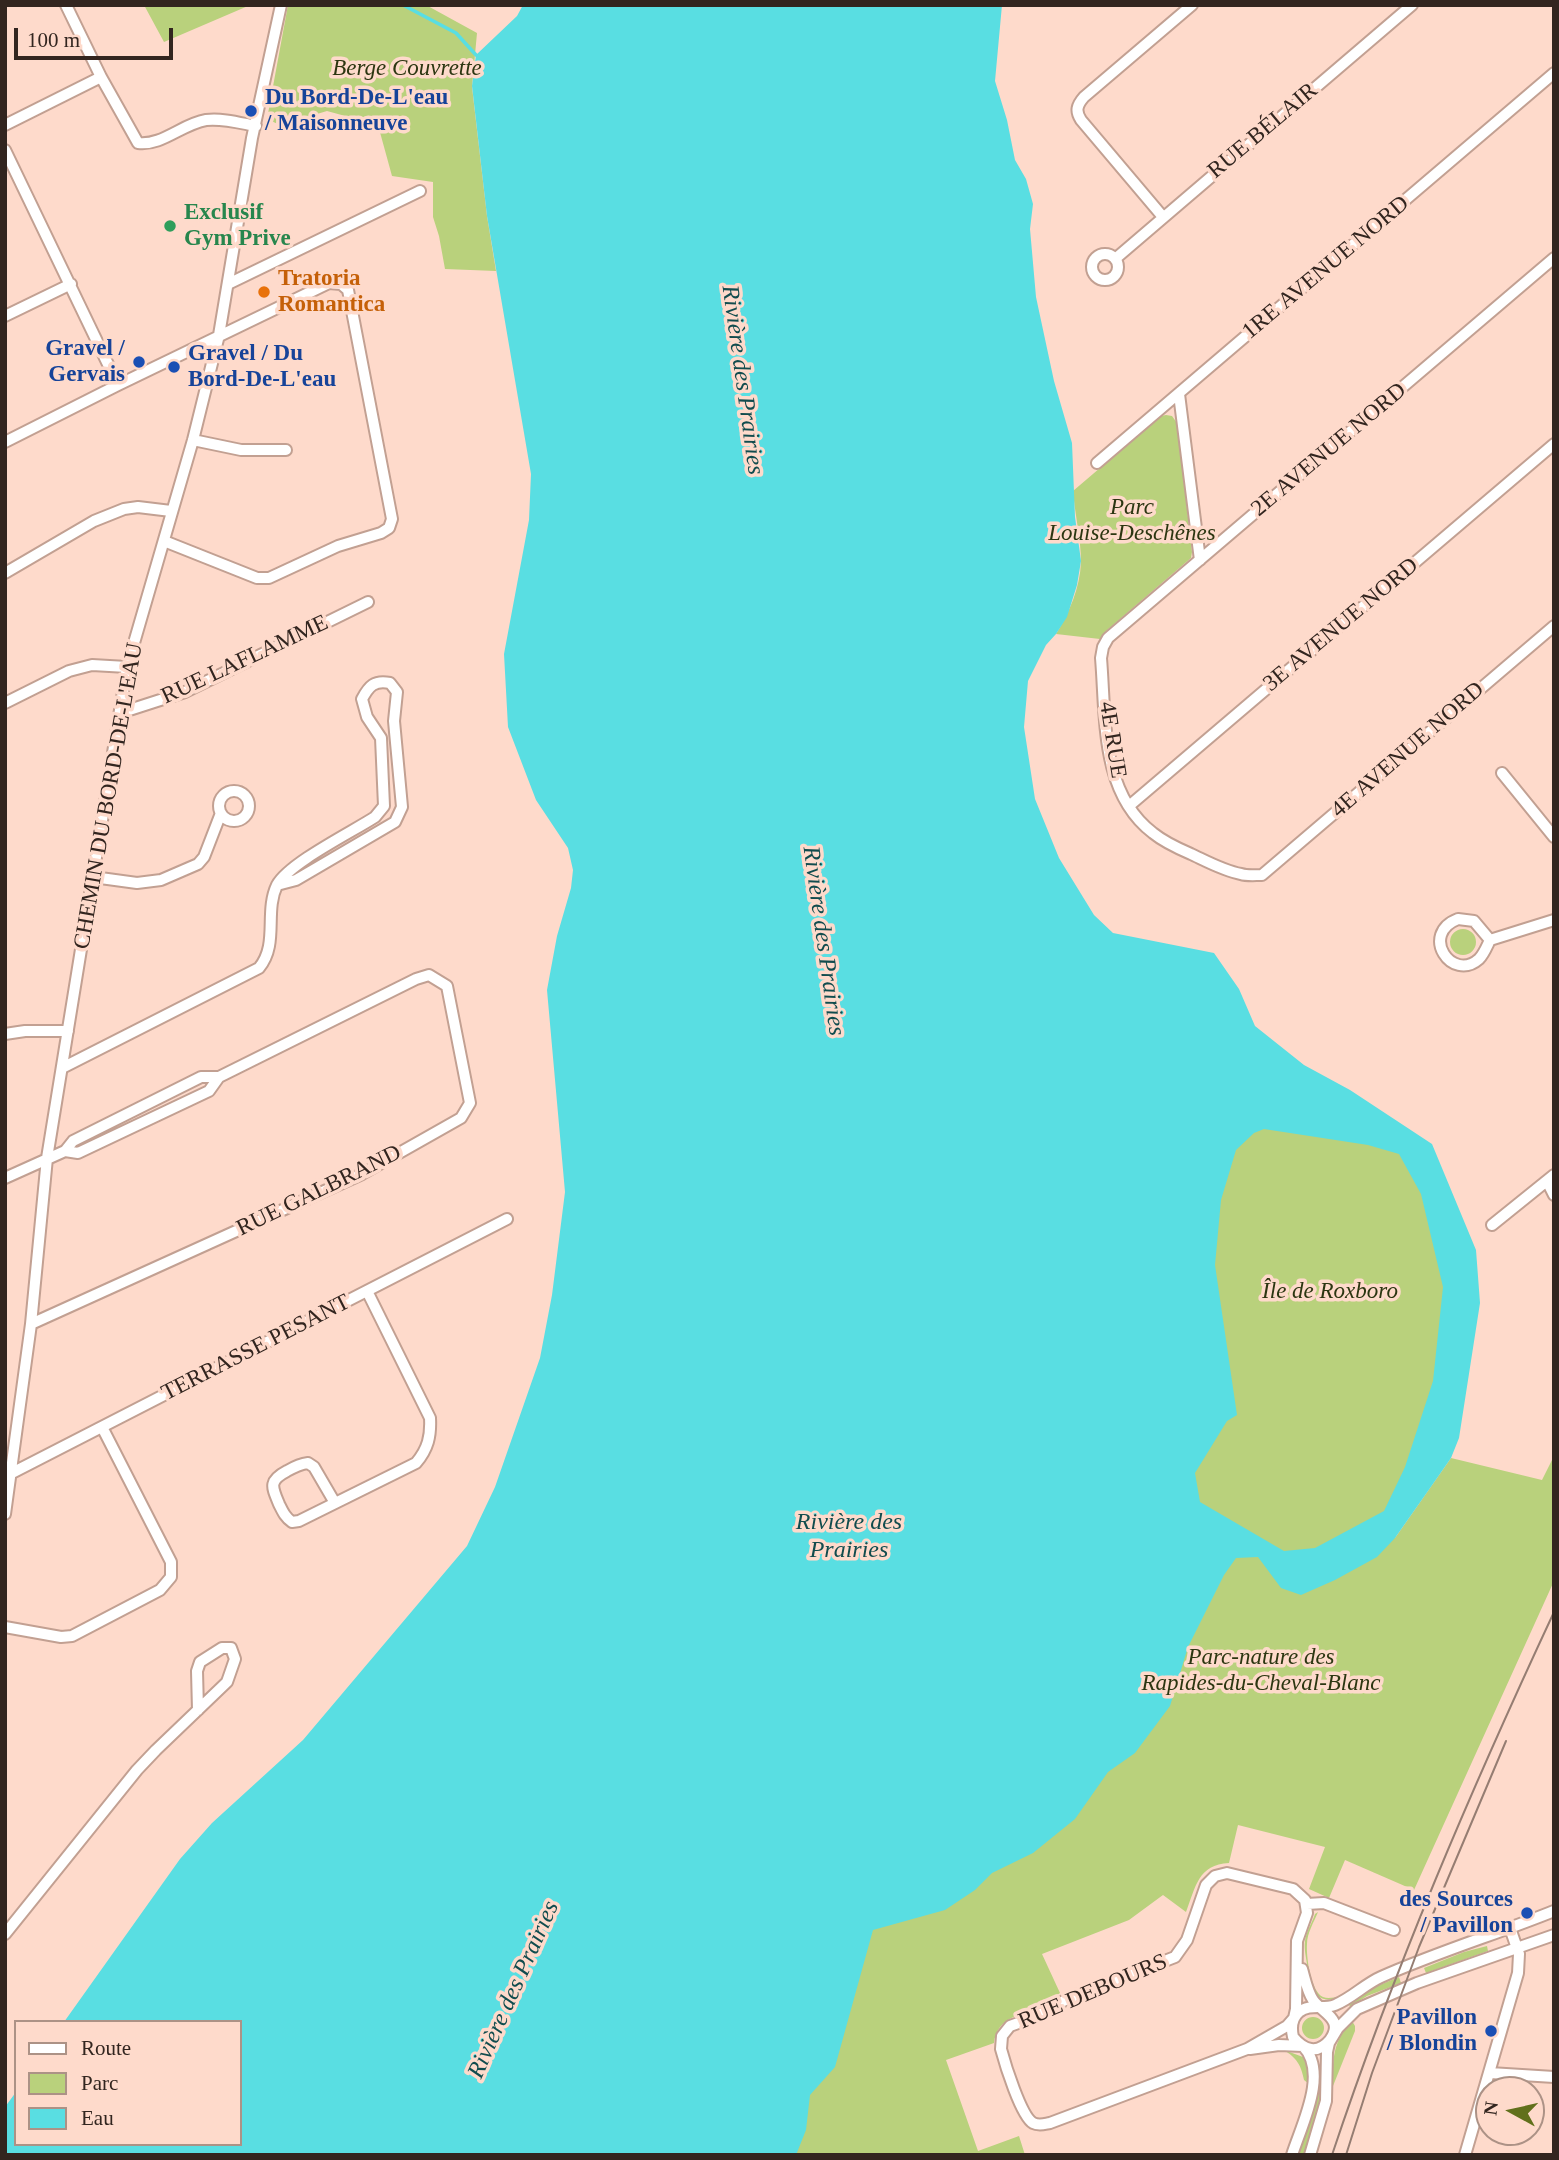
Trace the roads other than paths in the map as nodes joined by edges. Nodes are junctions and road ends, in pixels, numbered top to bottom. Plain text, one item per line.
1 (66, 5) edge
2 (281, 5) edge
3 (1192, 5) edge
4 (1412, 5) edge
5 (1554, 73) edge
6 (102, 77) junction
7 (5, 125) edge
8 (256, 127) junction
9 (5, 150) edge
10 (420, 191) dead end
11 (1163, 217) junction
12 (1554, 258) edge
13 (1115, 259) dead end
14 (71, 284) junction
15 (228, 284) junction
16 (5, 316) edge
17 (219, 335) junction
18 (118, 384) junction
19 (1179, 394) junction
20 (192, 440) junction
21 (5, 442) edge
22 (1554, 444) edge
23 (286, 450) dead end
24 (1097, 463) dead end
25 (171, 511) junction
26 (164, 541) junction
27 (1200, 560) junction
28 (5, 573) edge
29 (368, 602) dead end
30 (1554, 626) edge
31 (1105, 642) joint
32 (127, 667) junction
33 (5, 703) edge
34 (120, 713) junction
35 (1502, 773) dead end
36 (384, 806) junction
37 (1129, 806) junction
38 (221, 813) dead end
39 (401, 813) junction
40 (1554, 837) edge
41 (1262, 875) joint
42 (93, 877) junction
43 (277, 886) junction
44 (1554, 920) edge
45 (1490, 940) junction
46 (68, 1031) junction
47 (5, 1034) edge
48 (62, 1068) junction
49 (47, 1158) junction
50 (5, 1178) edge
51 (1550, 1178) edge
52 (1554, 1195) edge
53 (507, 1219) dead end
54 (1492, 1225) dead end
55 (367, 1290) junction
56 (31, 1324) junction
57 (102, 1427) junction
58 (8, 1475) edge
59 (335, 1503) junction
60 (5, 1514) edge
61 (5, 1627) edge
62 (198, 1710) junction
63 (1307, 1904) junction
64 (1554, 1911) edge
65 (1510, 1928) junction
66 (1394, 1930) dead end
67 (5, 1934) edge
68 (1554, 1936) edge
69 (1517, 1948) junction
70 (1298, 1956) junction
71 (1320, 2007) junction
72 (1294, 2018) junction
73 (1332, 2037) junction
74 (1303, 2046) junction
75 (1247, 2049) junction
76 (1490, 2073) junction
77 (1554, 2077) edge
78 (1292, 2155) edge
79 (1310, 2155) edge
80 (1465, 2155) edge

1 - 6 street
2 - 8 street, CHEMIN DU BORD-DE-L'EAU
3 - 11 street
4 - 11 street, RUE BÉLAIR
5 - 19 street, 1RE AVENUE NORD
6 - 7 street
6 - 8 street
8 - 15 street, CHEMIN DU BORD-DE-L'EAU
9 - 14 street
10 - 15 street
11 - 13 street, RUE BÉLAIR
12 - 27 street, 2E AVENUE NORD
14 - 16 street
14 - 18 street
15 - 17 street, CHEMIN DU BORD-DE-L'EAU
17 - 18 street
17 - 20 street, CHEMIN DU BORD-DE-L'EAU
17 - 26 street
18 - 21 street
19 - 24 street, 1RE AVENUE NORD
19 - 27 street
20 - 23 street
20 - 25 street, CHEMIN DU BORD-DE-L'EAU
22 - 37 street, 3E AVENUE NORD
25 - 26 street, CHEMIN DU BORD-DE-L'EAU
25 - 28 street
26 - 32 street, CHEMIN DU BORD-DE-L'EAU
27 - 31 street, 2E AVENUE NORD
29 - 34 street, RUE LAFLAMME
30 - 41 street, 4E AVENUE NORD
31 - 37 street, 4E RUE
32 - 33 street
32 - 34 street, CHEMIN DU BORD-DE-L'EAU
34 - 42 street, CHEMIN DU BORD-DE-L'EAU
35 - 40 street
36 - 39 street
36 - 39 street
36 - 43 street
37 - 41 street, 4E RUE
38 - 42 street
39 - 43 street
42 - 46 street, CHEMIN DU BORD-DE-L'EAU
43 - 48 street
44 - 45 street
45 - 45 street
46 - 47 street
46 - 48 street, CHEMIN DU BORD-DE-L'EAU
48 - 49 street, CHEMIN DU BORD-DE-L'EAU
49 - 50 street
49 - 56 street, CHEMIN DU BORD-DE-L'EAU
49 - 56 street, RUE GALBRAND
51 - 52 street
51 - 54 street
53 - 55 street, TERRASSE PESANT
55 - 57 street, TERRASSE PESANT
55 - 59 street
56 - 58 street, CHEMIN DU BORD-DE-L'EAU
57 - 58 street, TERRASSE PESANT
57 - 61 street
58 - 60 street, CHEMIN DU BORD-DE-L'EAU
59 - 59 street
62 - 62 street
62 - 67 street
63 - 66 street
63 - 70 street
63 - 75 street, RUE DEBOURS
64 - 65 street
65 - 69 street
65 - 71 street
68 - 69 street
69 - 73 street
69 - 76 street
70 - 71 street
70 - 72 street
71 - 72 street
71 - 73 street
72 - 74 street
72 - 75 street
73 - 74 street
73 - 79 street
74 - 75 street
74 - 78 street
76 - 77 street
76 - 80 street

